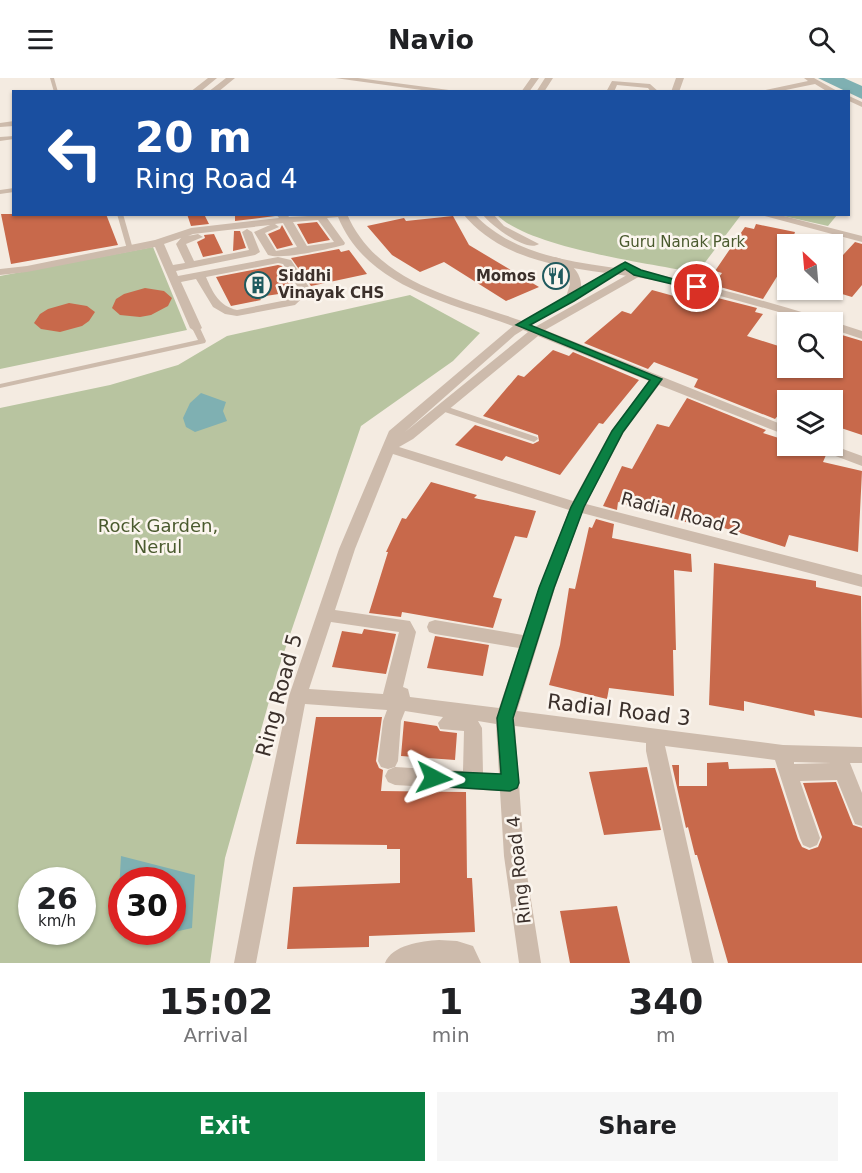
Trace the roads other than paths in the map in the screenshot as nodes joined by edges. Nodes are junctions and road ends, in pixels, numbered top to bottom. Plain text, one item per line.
1 (213, 78) edge
2 (231, 78) edge
3 (339, 78) edge
4 (807, 78) edge
5 (816, 82) junction
6 (197, 90) edge
7 (215, 90) edge
8 (443, 90) edge
9 (611, 90) edge
10 (653, 90) edge
11 (771, 90) edge
12 (831, 90) edge
13 (121, 216) edge
14 (317, 216) edge
15 (342, 216) edge
16 (470, 216) edge
17 (489, 216) edge
18 (770, 216) edge
19 (286, 220) edge
20 (862, 239) edge
21 (158, 243) junction
22 (130, 249) junction
23 (303, 249) junction
24 (551, 259) junction
25 (191, 265) junction
26 (625, 265) junction
27 (0, 272) edge
28 (613, 272) junction
29 (638, 273) junction
30 (172, 274) junction
31 (200, 275) junction
32 (571, 299) junction
33 (250, 305) dead end
34 (225, 311) junction
35 (789, 312) edge
36 (521, 325) junction
37 (196, 328) joint
38 (843, 329) edge
39 (536, 332) junction
40 (862, 335) edge
41 (657, 379) junction
42 (0, 386) edge
43 (429, 403) junction
44 (442, 408) junction
45 (777, 428) edge
46 (534, 440) dead end
47 (387, 448) junction
48 (843, 454) edge
49 (862, 461) edge
50 (577, 507) junction
51 (862, 581) edge
52 (326, 615) junction
53 (435, 627) dead end
54 (529, 643) junction
55 (410, 666) dead end
56 (298, 696) junction
57 (394, 702) junction
58 (505, 718) junction
59 (447, 723) dead end
60 (656, 738) junction
61 (783, 753) junction
62 (862, 755) edge
63 (842, 763) junction
64 (788, 773) junction
65 (473, 781) junction
66 (510, 783) junction
67 (862, 817) edge
68 (810, 838) dead end
69 (245, 963) edge
70 (396, 963) edge
71 (470, 963) edge
72 (530, 963) edge
73 (703, 963) edge

1 - 6 street
2 - 7 street
3 - 8 street
4 - 5 street
5 - 11 street
5 - 12 street
9 - 10 street
13 - 22 lane
14 - 19 street
14 - 23 street
15 - 36 street
16 - 24 street
17 - 26 street
18 - 20 street
19 - 21 street
19 - 23 street
19 - 23 street
21 - 22 street
21 - 30 street
22 - 27 street
24 - 28 street
24 - 32 street
25 - 25 street
25 - 30 street
26 - 28 street, Ring Road 5
26 - 29 street
28 - 29 street
28 - 32 street, Ring Road 5
29 - 35 street
29 - 39 street
30 - 31 street
30 - 37 street
31 - 34 street
31 - 34 street
32 - 36 street, Ring Road 5
33 - 34 street
36 - 39 street
36 - 43 street, Ring Road 5
37 - 42 lane
38 - 40 street
39 - 41 street
39 - 44 street
41 - 45 street
41 - 50 street, Ring Road 4
43 - 44 street
43 - 47 street, Ring Road 5
44 - 46 lane
44 - 47 street
47 - 50 street, Radial Road 2
47 - 52 street, Ring Road 5
48 - 49 street
50 - 51 street, Radial Road 2
50 - 54 street, Ring Road 4
52 - 56 street, Ring Road 5
52 - 57 street
53 - 54 street
54 - 58 street, Ring Road 4
55 - 57 street
56 - 57 street, Radial Road 3
56 - 69 street, Ring Road 5
57 - 58 street, Radial Road 3
57 - 65 street
58 - 60 street, Radial Road 3
58 - 66 street, Ring Road 4
59 - 65 street
60 - 61 street, Radial Road 3
60 - 73 street
61 - 63 street, Radial Road 3
61 - 64 street
62 - 63 street, Radial Road 3
63 - 64 street
63 - 67 street
64 - 68 street
65 - 66 street
66 - 72 street, Ring Road 4
70 - 71 street

